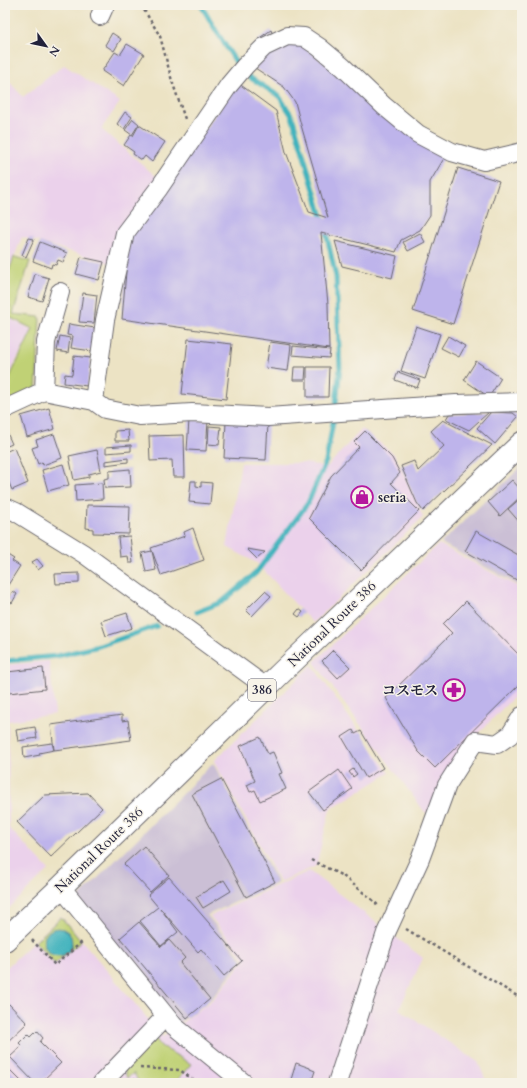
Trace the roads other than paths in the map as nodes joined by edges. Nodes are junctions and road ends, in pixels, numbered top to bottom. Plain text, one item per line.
1 (522, 152) edge
2 (60, 292) dead end
3 (44, 391) junction
4 (94, 401) junction
5 (522, 402) edge
6 (5, 409) edge
7 (522, 443) edge
8 (5, 507) edge
9 (266, 687) junction
10 (522, 716) edge
11 (61, 887) junction
12 (5, 940) edge
13 (166, 1016) junction
14 (102, 1083) edge
15 (244, 1083) edge
16 (337, 1083) edge

1 - 4 street
2 - 3 street
3 - 4 street
3 - 6 street
4 - 5 street
7 - 9 highway, National Route 386 / 386
8 - 9 street
9 - 11 highway, National Route 386 / 386
10 - 16 street
11 - 12 highway, National Route 386 / 386
11 - 13 street
13 - 14 street
13 - 15 street

